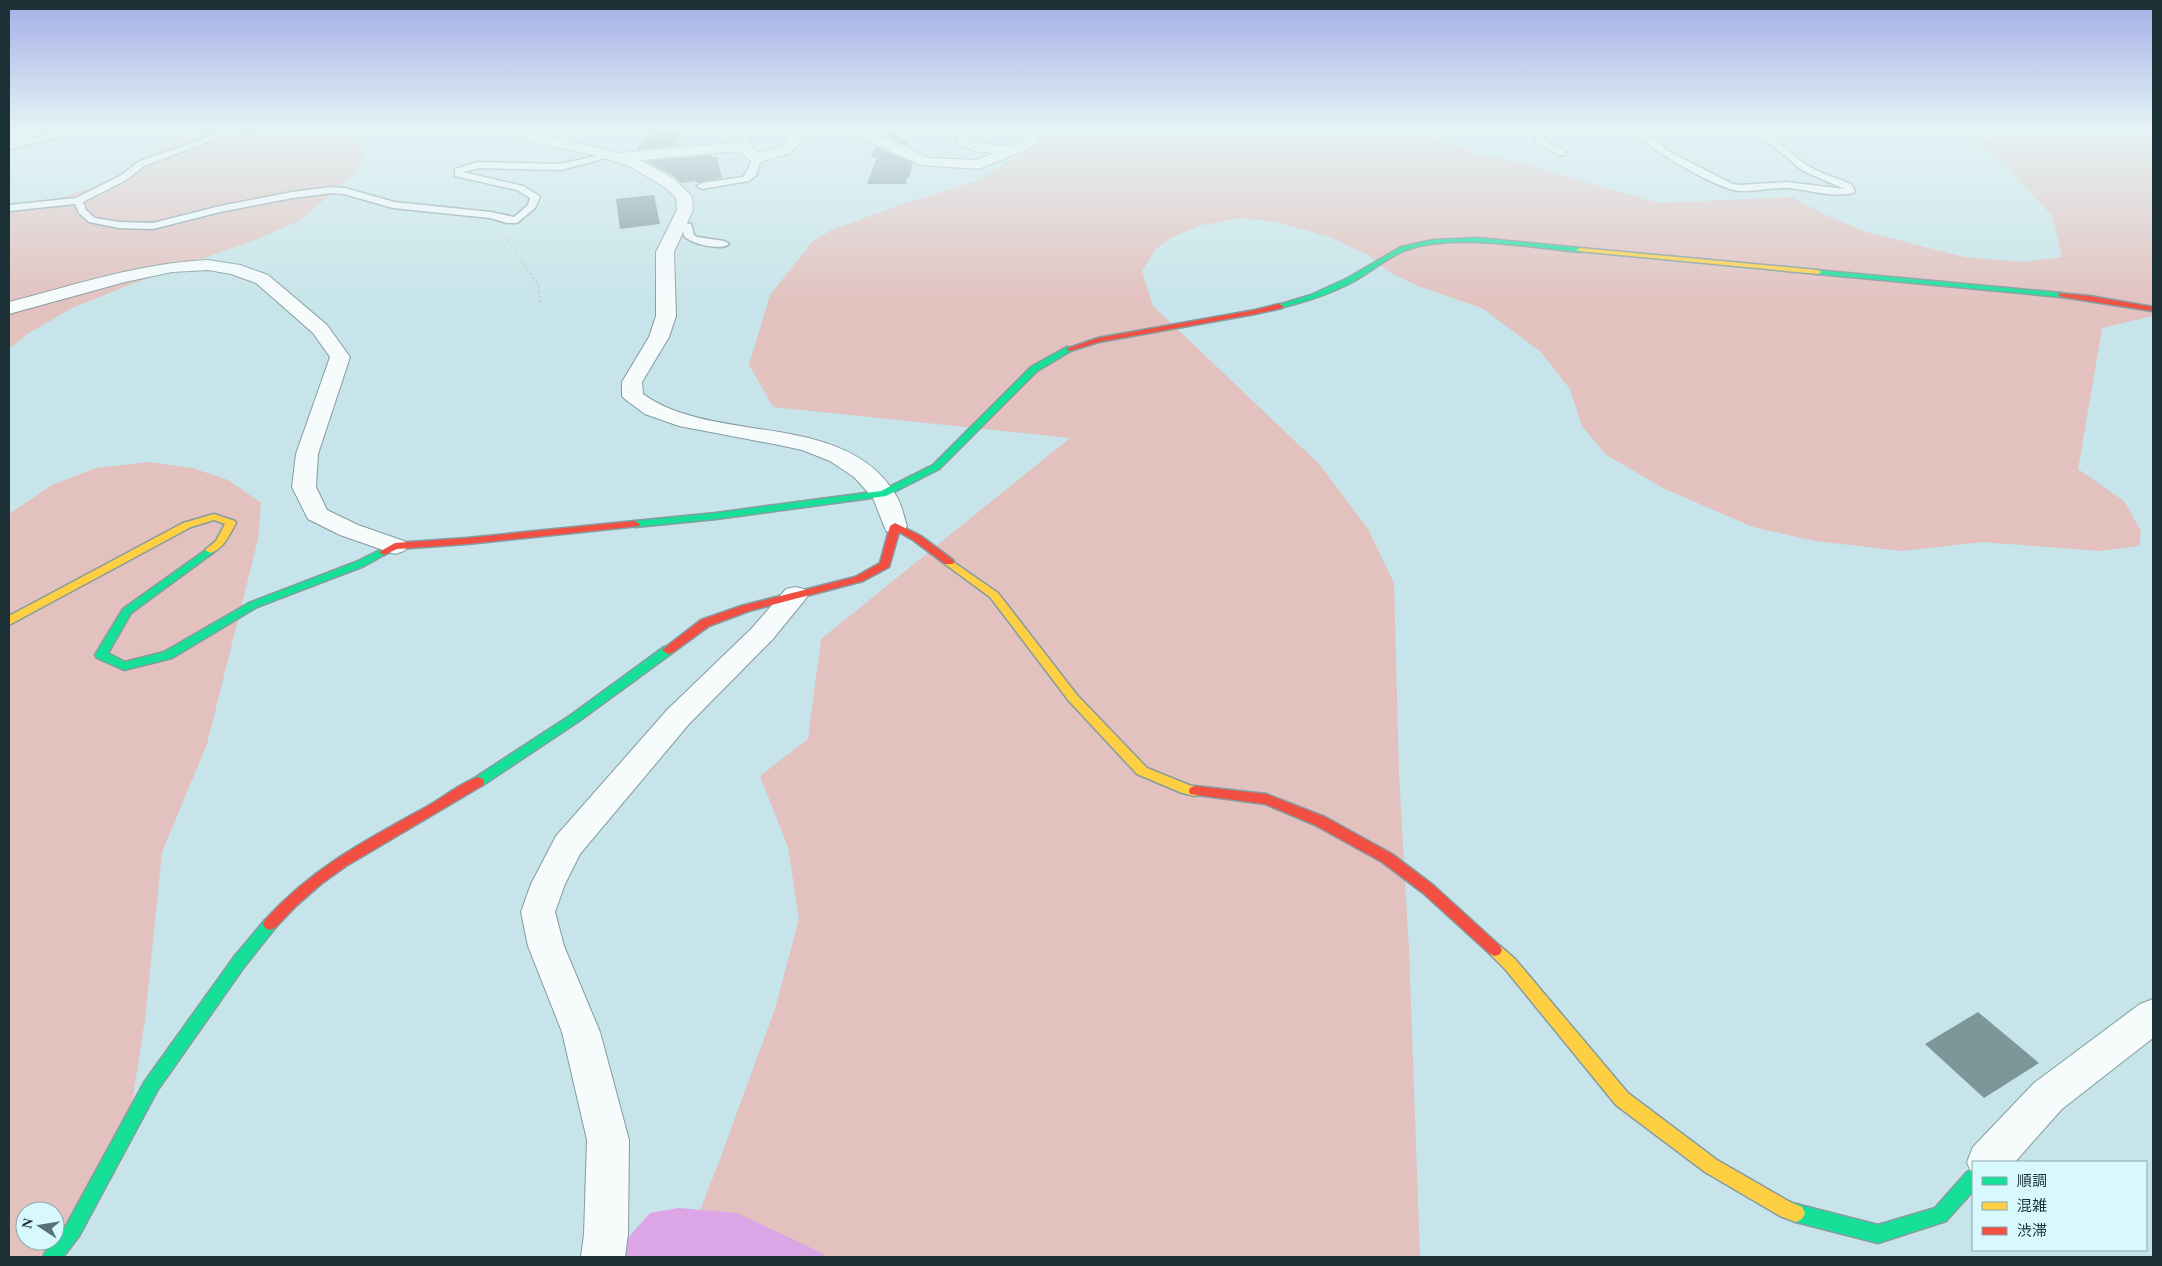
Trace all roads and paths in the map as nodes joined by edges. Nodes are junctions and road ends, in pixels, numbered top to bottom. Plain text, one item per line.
1 (103, 188) edge
2 (520, 188) edge
3 (676, 188) edge
4 (1810, 188) edge
5 (1849, 188) edge
6 (78, 201) junction
7 (9, 208) edge
8 (517, 220) junction
9 (677, 225) junction
10 (724, 244) dead end
11 (540, 302) dead end
12 (9, 308) edge
13 (2153, 309) edge
14 (883, 494) junction
15 (895, 526) junction
16 (395, 546) junction
17 (795, 595) junction
18 (9, 621) edge
19 (2153, 1016) edge
20 (1989, 1161) edge
21 (1972, 1179) edge
22 (52, 1257) edge
23 (603, 1257) edge

1 - 6 lane
2 - 8 lane
3 - 9 street
4 - 5 lane
6 - 7 lane
6 - 8 lane
8 - 11 path
9 - 10 lane
9 - 14 street
12 - 16 street
13 - 14 street
14 - 15 street
14 - 16 street
15 - 17 street
15 - 21 street
16 - 18 street
17 - 22 street
17 - 23 street
19 - 20 street

